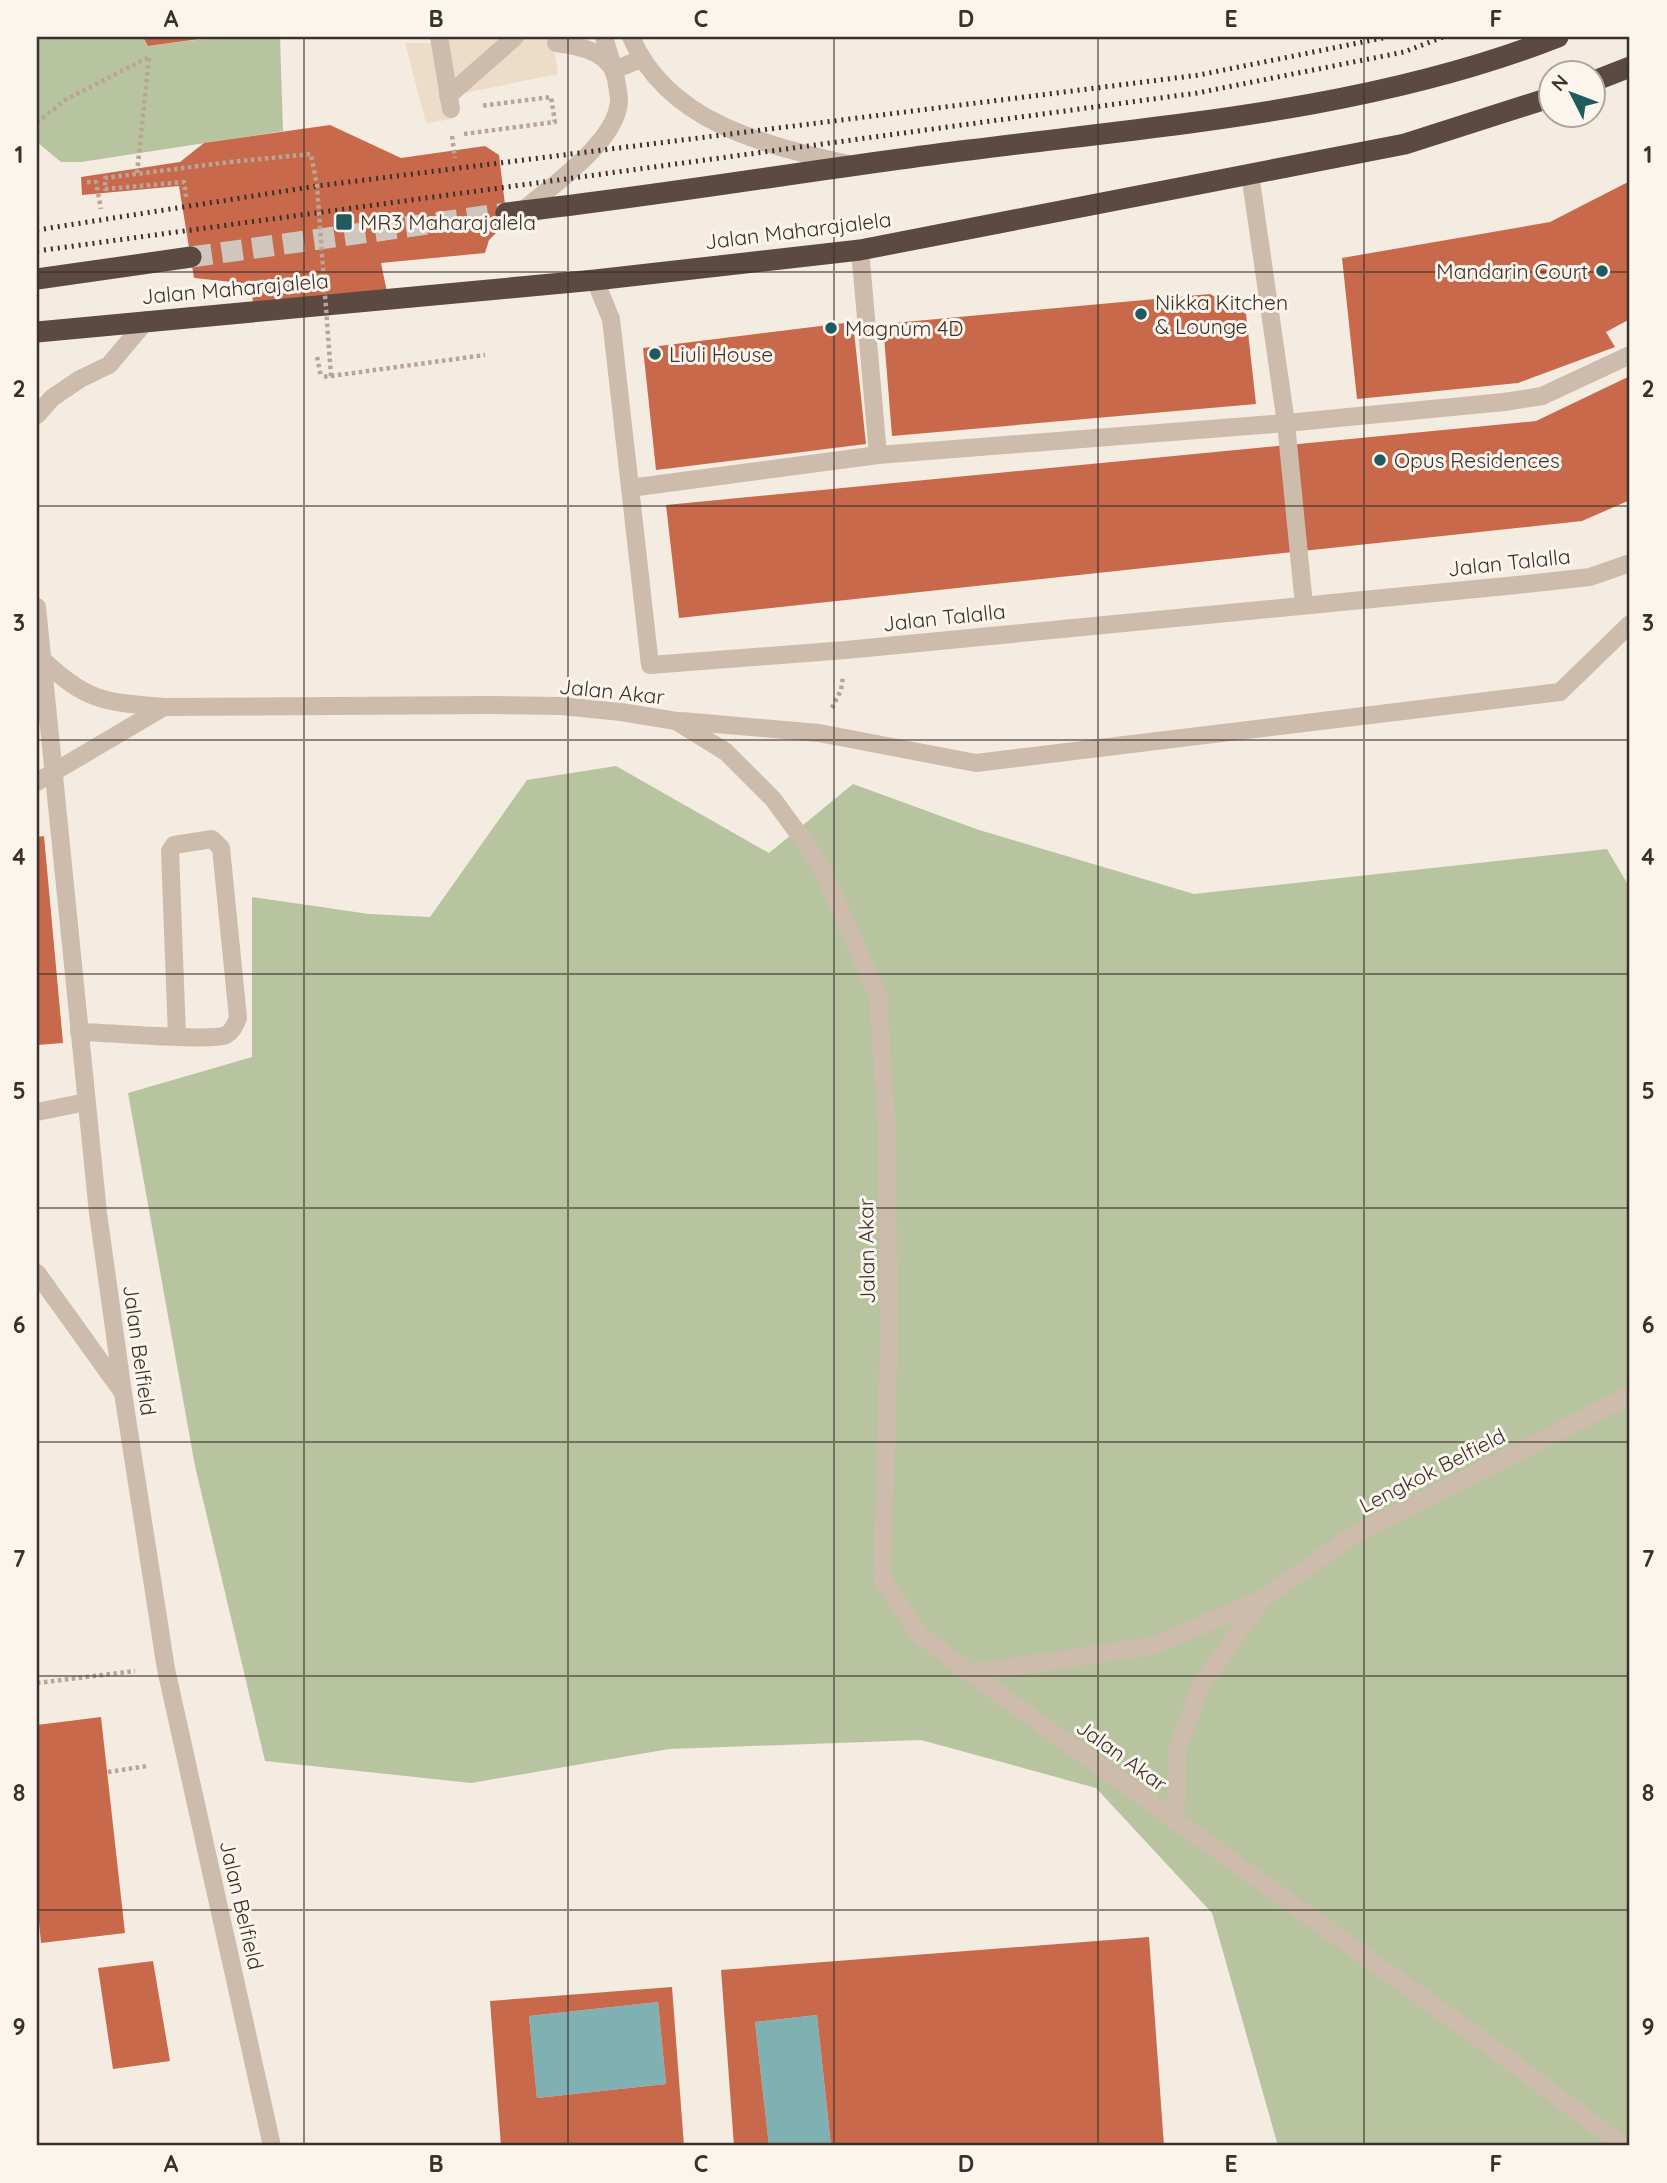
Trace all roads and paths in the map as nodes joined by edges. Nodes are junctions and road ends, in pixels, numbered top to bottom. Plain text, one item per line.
1 (439, 37) edge
2 (515, 37) edge
3 (604, 37) edge
4 (631, 37) edge
5 (1558, 37) edge
6 (1538, 42) edge
7 (556, 43) dead end
8 (641, 59) junction
9 (1630, 67) edge
10 (614, 70) junction
11 (1608, 76) edge
12 (1538, 101) edge
13 (449, 103) junction
14 (37, 122) edge
15 (455, 158) dead end
16 (850, 165) junction
17 (137, 173) junction
18 (1250, 174) junction
19 (105, 178) junction
20 (87, 182) dead end
21 (96, 182) junction
22 (186, 197) dead end
23 (101, 209) dead end
24 (514, 212) joint
25 (860, 250) junction
26 (191, 257) tunnel mouth
27 (37, 279) edge
28 (595, 280) junction
29 (148, 320) junction
30 (37, 332) edge
31 (485, 355) dead end
32 (1630, 355) edge
33 (317, 357) dead end
34 (331, 376) junction
35 (37, 415) edge
36 (1286, 423) junction
37 (878, 455) junction
38 (630, 488) junction
39 (1630, 563) edge
40 (1304, 606) junction
41 (37, 607) edge
42 (1630, 624) edge
43 (846, 650) junction
44 (42, 659) junction
45 (164, 707) junction
46 (677, 721) junction
47 (819, 733) junction
48 (53, 772) junction
49 (37, 782) edge
50 (79, 1032) junction
51 (177, 1036) junction
52 (86, 1102) junction
53 (37, 1112) edge
54 (37, 1273) edge
55 (123, 1393) junction
56 (1630, 1395) edge
57 (1262, 1599) junction
58 (135, 1671) dead end
59 (970, 1673) junction
60 (37, 1683) edge
61 (147, 1766) dead end
62 (108, 1772) dead end
63 (1176, 1823) junction
64 (261, 2090) junction
65 (272, 2146) edge
66 (279, 2146) edge
67 (1623, 2146) edge

1 - 13 street
2 - 13 street
3 - 10 street
4 - 8 street
5 - 6 highway
6 - 16 highway
7 - 10 street
8 - 10 street
8 - 16 street
9 - 11 highway
10 - 24 street
12 - 18 highway, Jalan Maharajalela
13 - 15 path
14 - 17 path
16 - 24 highway
17 - 19 path
17 - 34 path, bridge
18 - 25 highway, Jalan Maharajalela
18 - 36 street
19 - 21 path
19 - 22 path
20 - 21 path
21 - 23 path
25 - 28 highway, Jalan Maharajalela
25 - 37 street
26 - 27 highway, Jalan Maharajalela
28 - 29 highway, Jalan Maharajalela
28 - 38 street, Jalan Talalla
29 - 30 highway, Jalan Maharajalela
29 - 35 street
31 - 34 path
32 - 36 street
33 - 34 path, bridge
36 - 37 street
36 - 40 street
37 - 38 street
38 - 43 street, Jalan Talalla
39 - 40 street, Jalan Talalla
40 - 43 street, Jalan Talalla
41 - 44 street, Jalan Belfield
42 - 47 street
43 - 47 path
44 - 45 street, Jalan Akar
44 - 48 street, Jalan Belfield
45 - 46 street, Jalan Akar
45 - 48 street
46 - 47 street
46 - 59 street, Jalan Akar
48 - 49 street
48 - 50 street, Jalan Belfield
50 - 51 street
50 - 52 street, Jalan Belfield
51 - 51 street
52 - 53 street
52 - 55 street, Jalan Belfield
54 - 55 street
55 - 64 street, Jalan Belfield
56 - 57 street, Lengkok Belfield
57 - 59 street, Lengkok Belfield
57 - 63 street, Lengkok Belfield
58 - 60 path
59 - 63 street, Jalan Akar
61 - 62 path
63 - 67 street, Jalan Akar
64 - 65 street, Jalan Belfield
64 - 66 street, Jalan Belfield

